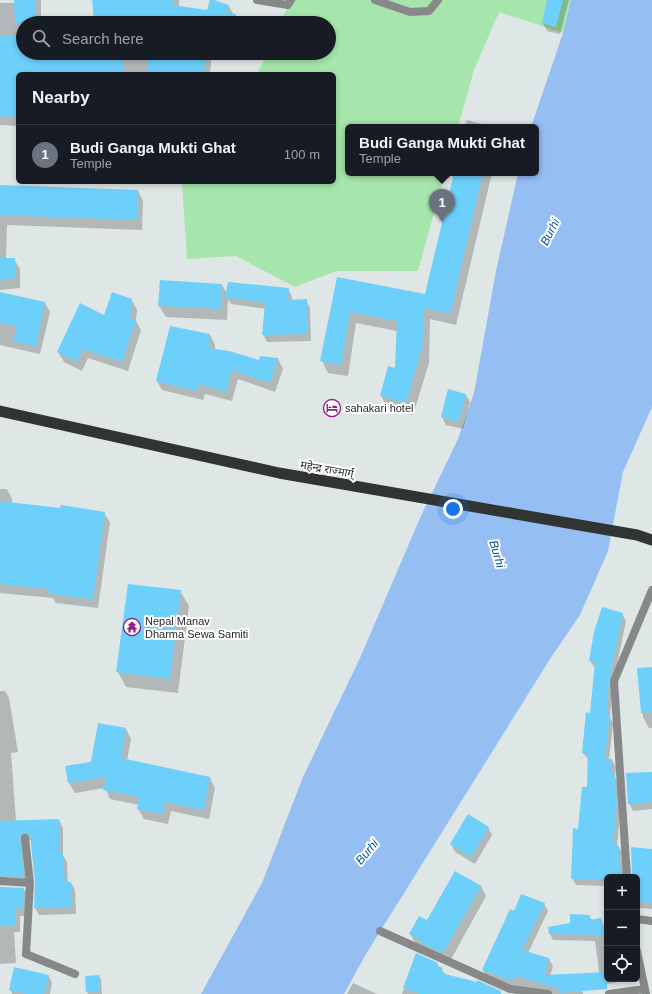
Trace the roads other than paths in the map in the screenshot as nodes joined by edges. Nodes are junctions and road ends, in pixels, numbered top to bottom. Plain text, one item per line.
1 (257, 0) edge
2 (291, 0) edge
3 (376, 0) edge
4 (438, 0) edge
5 (0, 411) edge
6 (652, 540) edge
7 (652, 590) edge
8 (25, 838) dead end
9 (627, 874) edge
10 (0, 881) edge
11 (30, 883) junction
12 (640, 919) edge
13 (652, 921) edge
14 (380, 931) dead end
15 (640, 965) edge
16 (75, 974) dead end
17 (646, 992) edge
18 (548, 994) edge
19 (609, 994) edge

1 - 2 street
3 - 4 street
5 - 6 highway, महेन्द्र राज्मार्ग्
7 - 9 street
8 - 11 street
10 - 11 street
11 - 16 street
12 - 13 street
14 - 18 street
15 - 17 street
17 - 19 street

